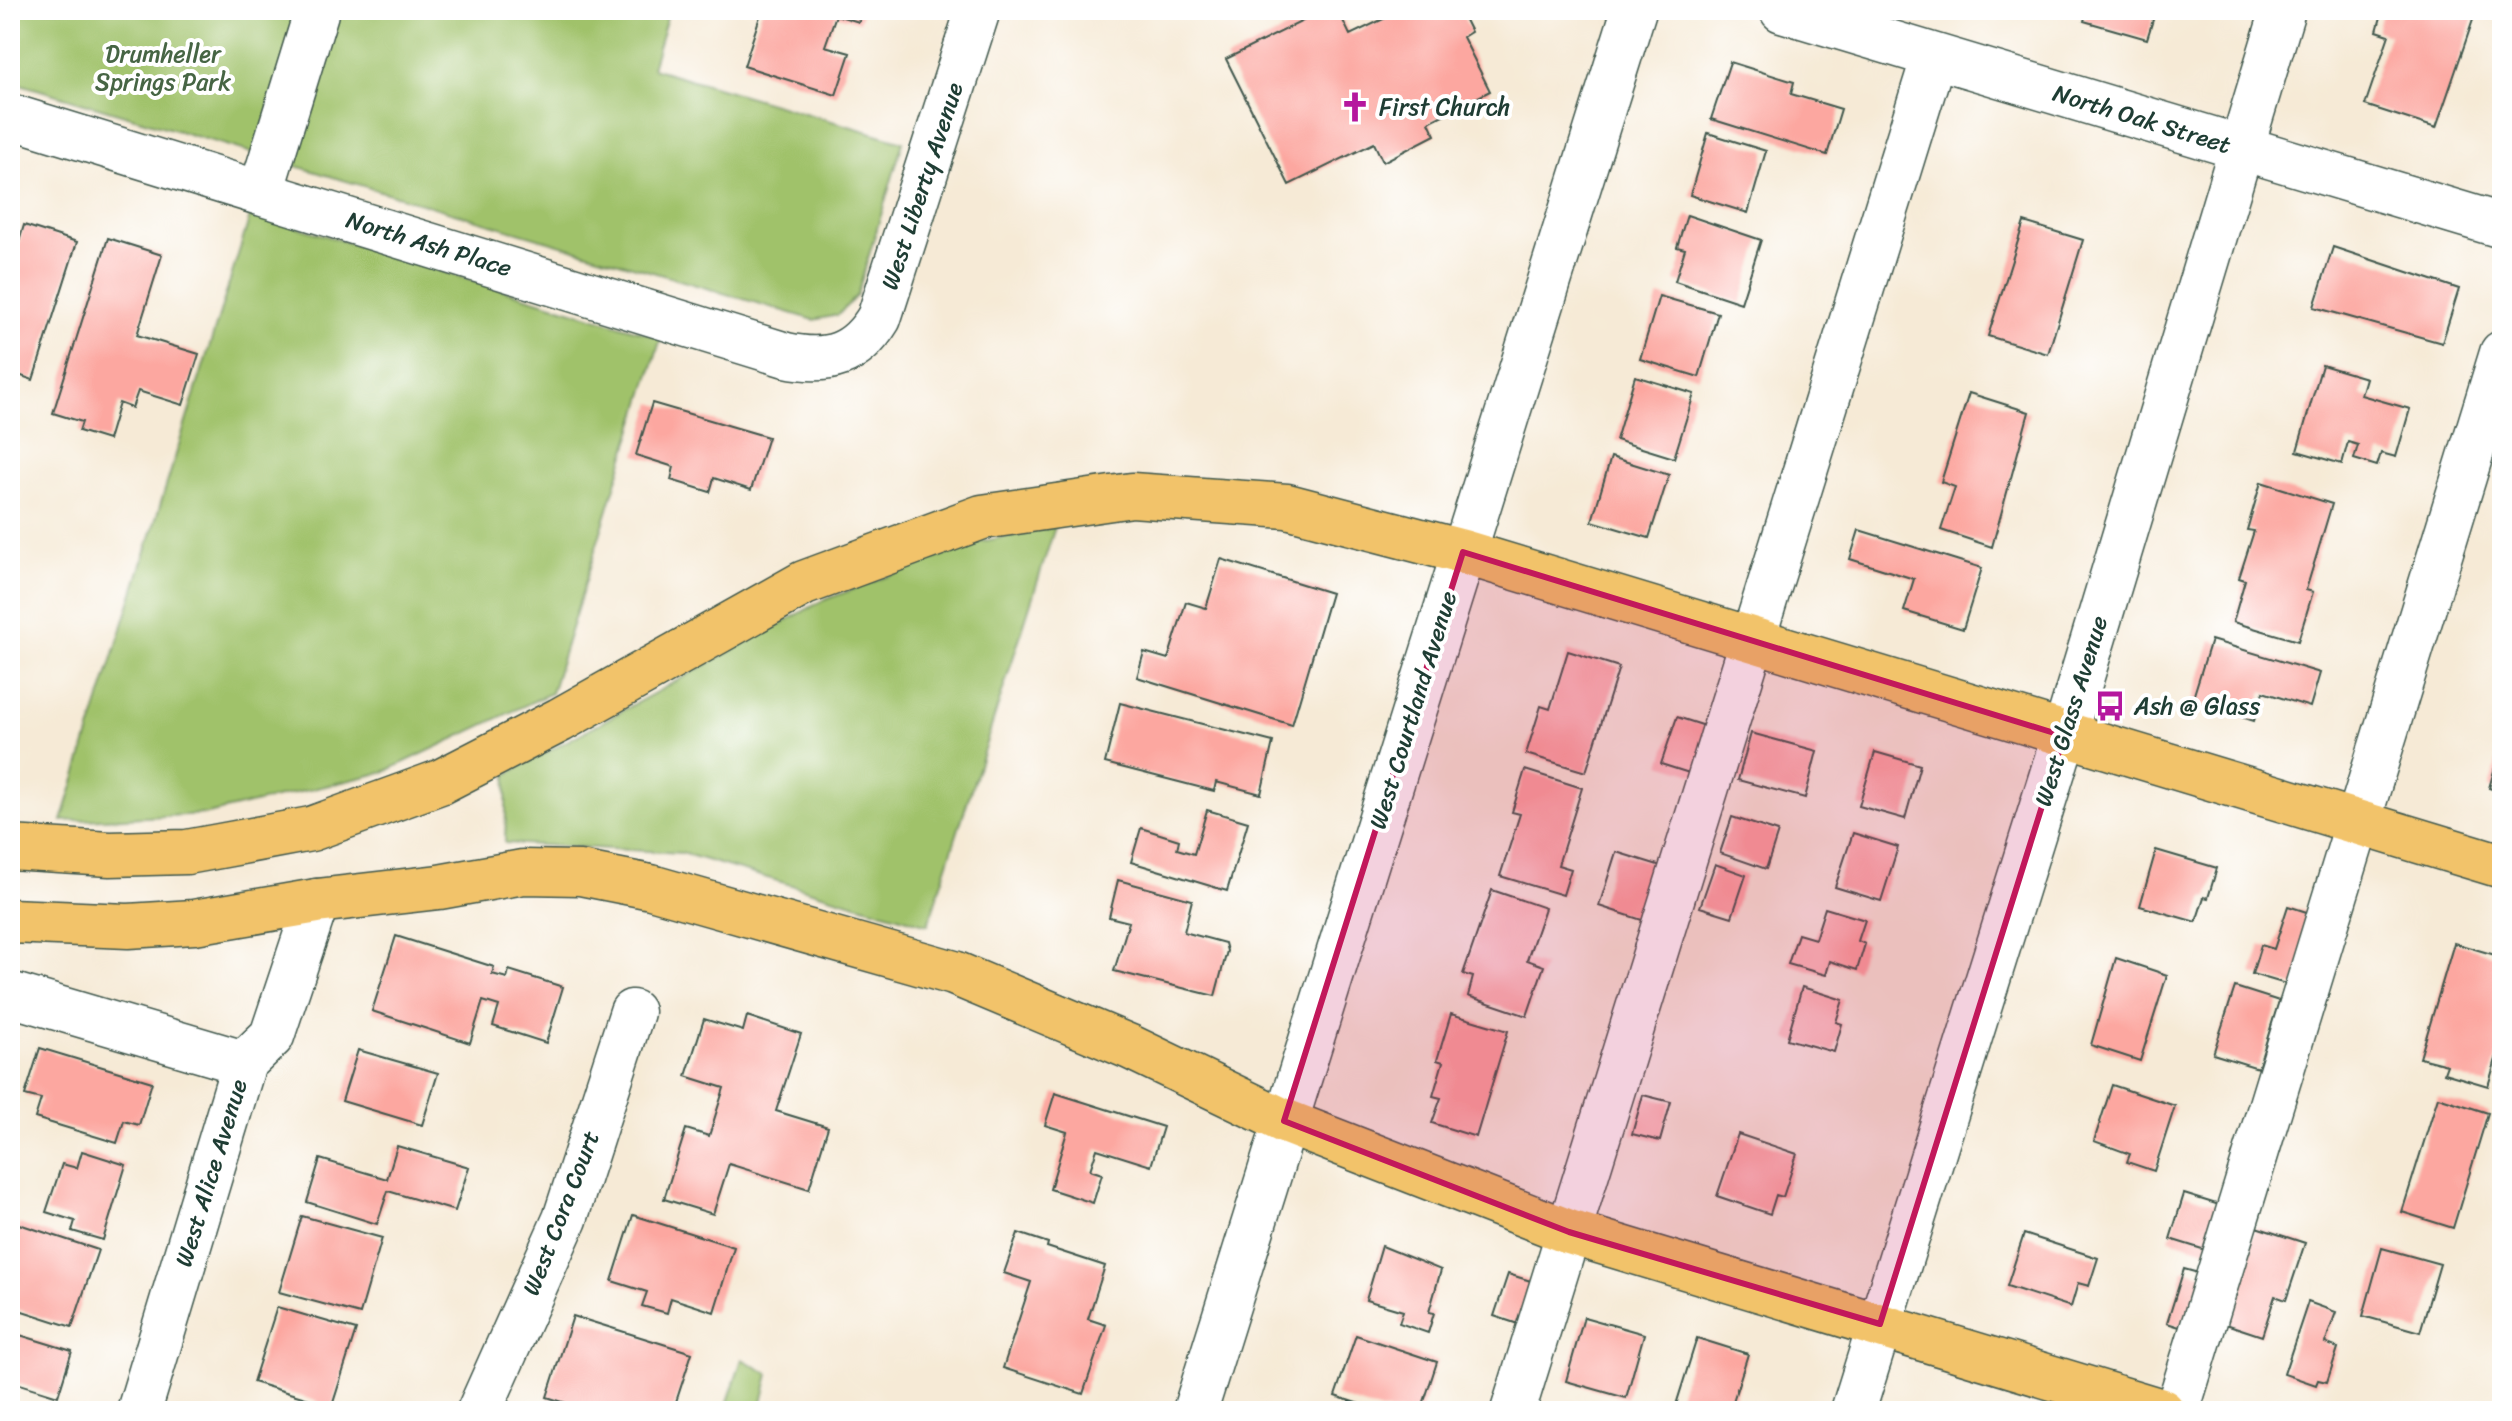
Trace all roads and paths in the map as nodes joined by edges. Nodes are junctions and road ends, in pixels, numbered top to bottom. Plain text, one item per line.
1 (978, 10) edge
2 (1634, 10) edge
3 (1782, 10) edge
4 (2283, 10) edge
5 (316, 13) dead end
6 (1934, 56) junction
7 (10, 116) edge
8 (2242, 149) junction
9 (261, 192) junction
10 (2502, 226) edge
11 (848, 353) joint
12 (2502, 353) edge
13 (1463, 552) junction
14 (1752, 641) junction
15 (2064, 736) junction
16 (2357, 824) junction
17 (10, 848) edge
18 (2502, 866) edge
19 (317, 901) junction
20 (10, 921) edge
21 (10, 994) edge
22 (632, 1012) dead end
23 (244, 1063) junction
24 (1284, 1121) junction
25 (1569, 1232) junction
26 (1880, 1324) junction
27 (139, 1411) edge
28 (479, 1411) edge
29 (1195, 1411) edge
30 (1513, 1411) edge
31 (1853, 1411) edge
32 (2162, 1411) edge
33 (2177, 1411) edge

1 - 11 street, West Liberty Avenue
2 - 13 street, West Courtland Avenue
3 - 6 street, North Oak Street
4 - 8 street, West Glass Avenue
5 - 9 street
6 - 8 street, North Oak Street
6 - 14 street
7 - 9 street, North Ash Place
8 - 10 street, North Oak Street
8 - 15 street, West Glass Avenue
9 - 11 street, North Ash Place
12 - 16 street
13 - 14 main road
13 - 17 main road
13 - 24 street, West Courtland Avenue
14 - 15 main road
14 - 25 street
15 - 16 main road
15 - 26 street, West Glass Avenue
16 - 18 main road
16 - 33 street
19 - 20 main road
19 - 23 street, West Alice Avenue
19 - 24 main road
21 - 23 street
22 - 28 street, West Cora Court
23 - 27 street, West Alice Avenue
24 - 25 main road
24 - 29 street, West Courtland Avenue
25 - 26 main road
25 - 30 street
26 - 31 street, West Glass Avenue
26 - 32 main road

